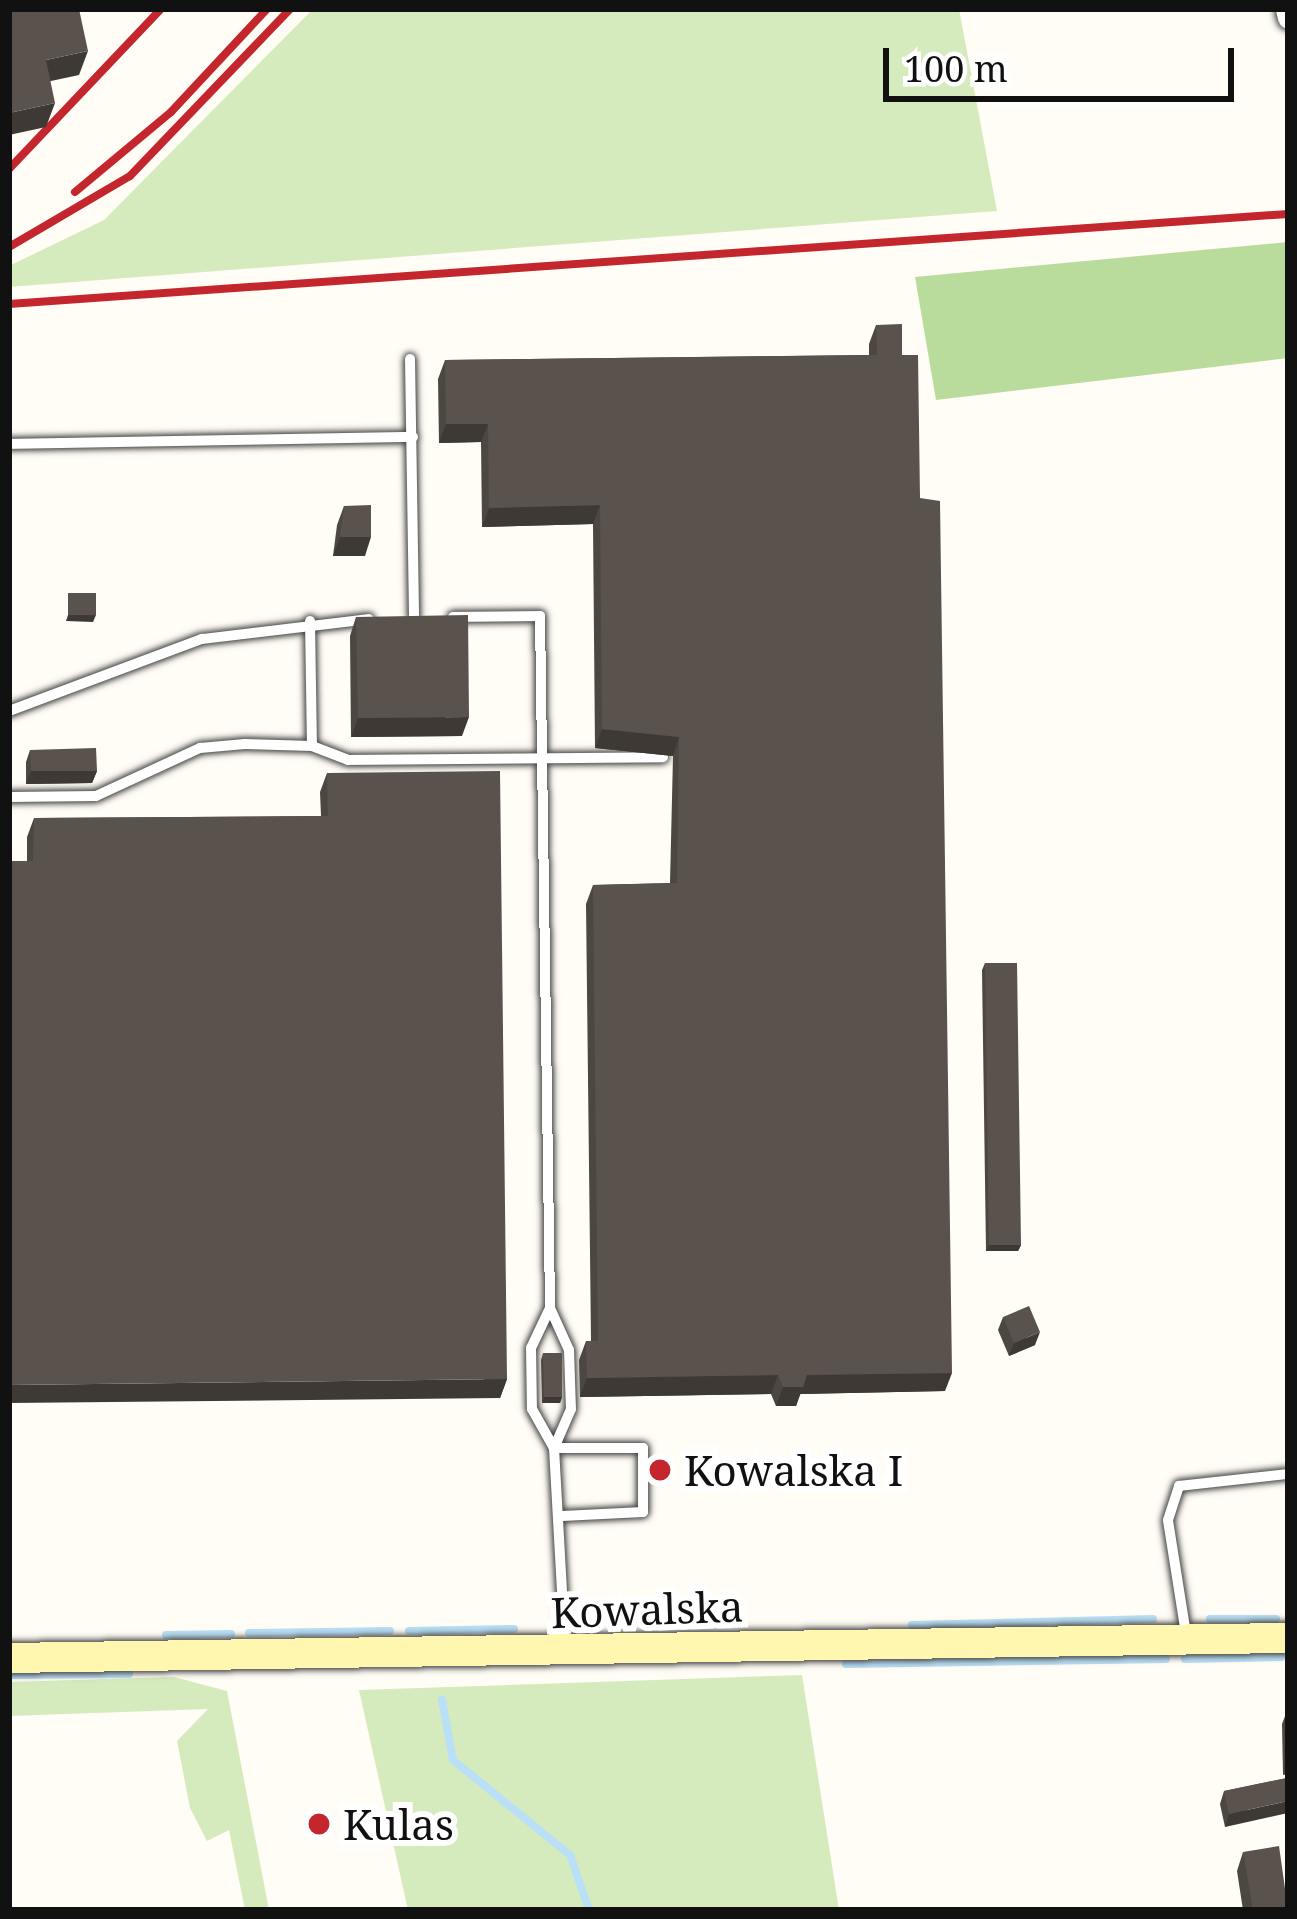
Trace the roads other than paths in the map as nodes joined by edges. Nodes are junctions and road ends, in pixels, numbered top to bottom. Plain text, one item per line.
1 (1286, 9) edge
2 (1288, 18) edge
3 (410, 359) dead end
4 (413, 437) junction
5 (9, 444) edge
6 (414, 617) junction
7 (310, 621) junction
8 (9, 711) edge
9 (312, 746) junction
10 (663, 757) edge
11 (542, 759) junction
12 (9, 797) edge
13 (550, 1308) junction
14 (554, 1448) junction
15 (1288, 1474) edge
16 (562, 1516) junction
17 (1288, 1639) edge
18 (1186, 1641) junction
19 (565, 1654) junction
20 (9, 1658) edge

1 - 2 street
3 - 4 lane
4 - 5 lane
4 - 6 lane
6 - 7 lane
6 - 11 lane
7 - 8 lane
7 - 9 lane
9 - 11 lane
9 - 12 lane
10 - 11 lane
11 - 13 lane
13 - 14 lane
13 - 14 lane
14 - 16 lane
14 - 16 lane
15 - 18 lane
16 - 19 lane
17 - 18 street, Kowalska
18 - 19 street, Kowalska
19 - 20 street, Kowalska

